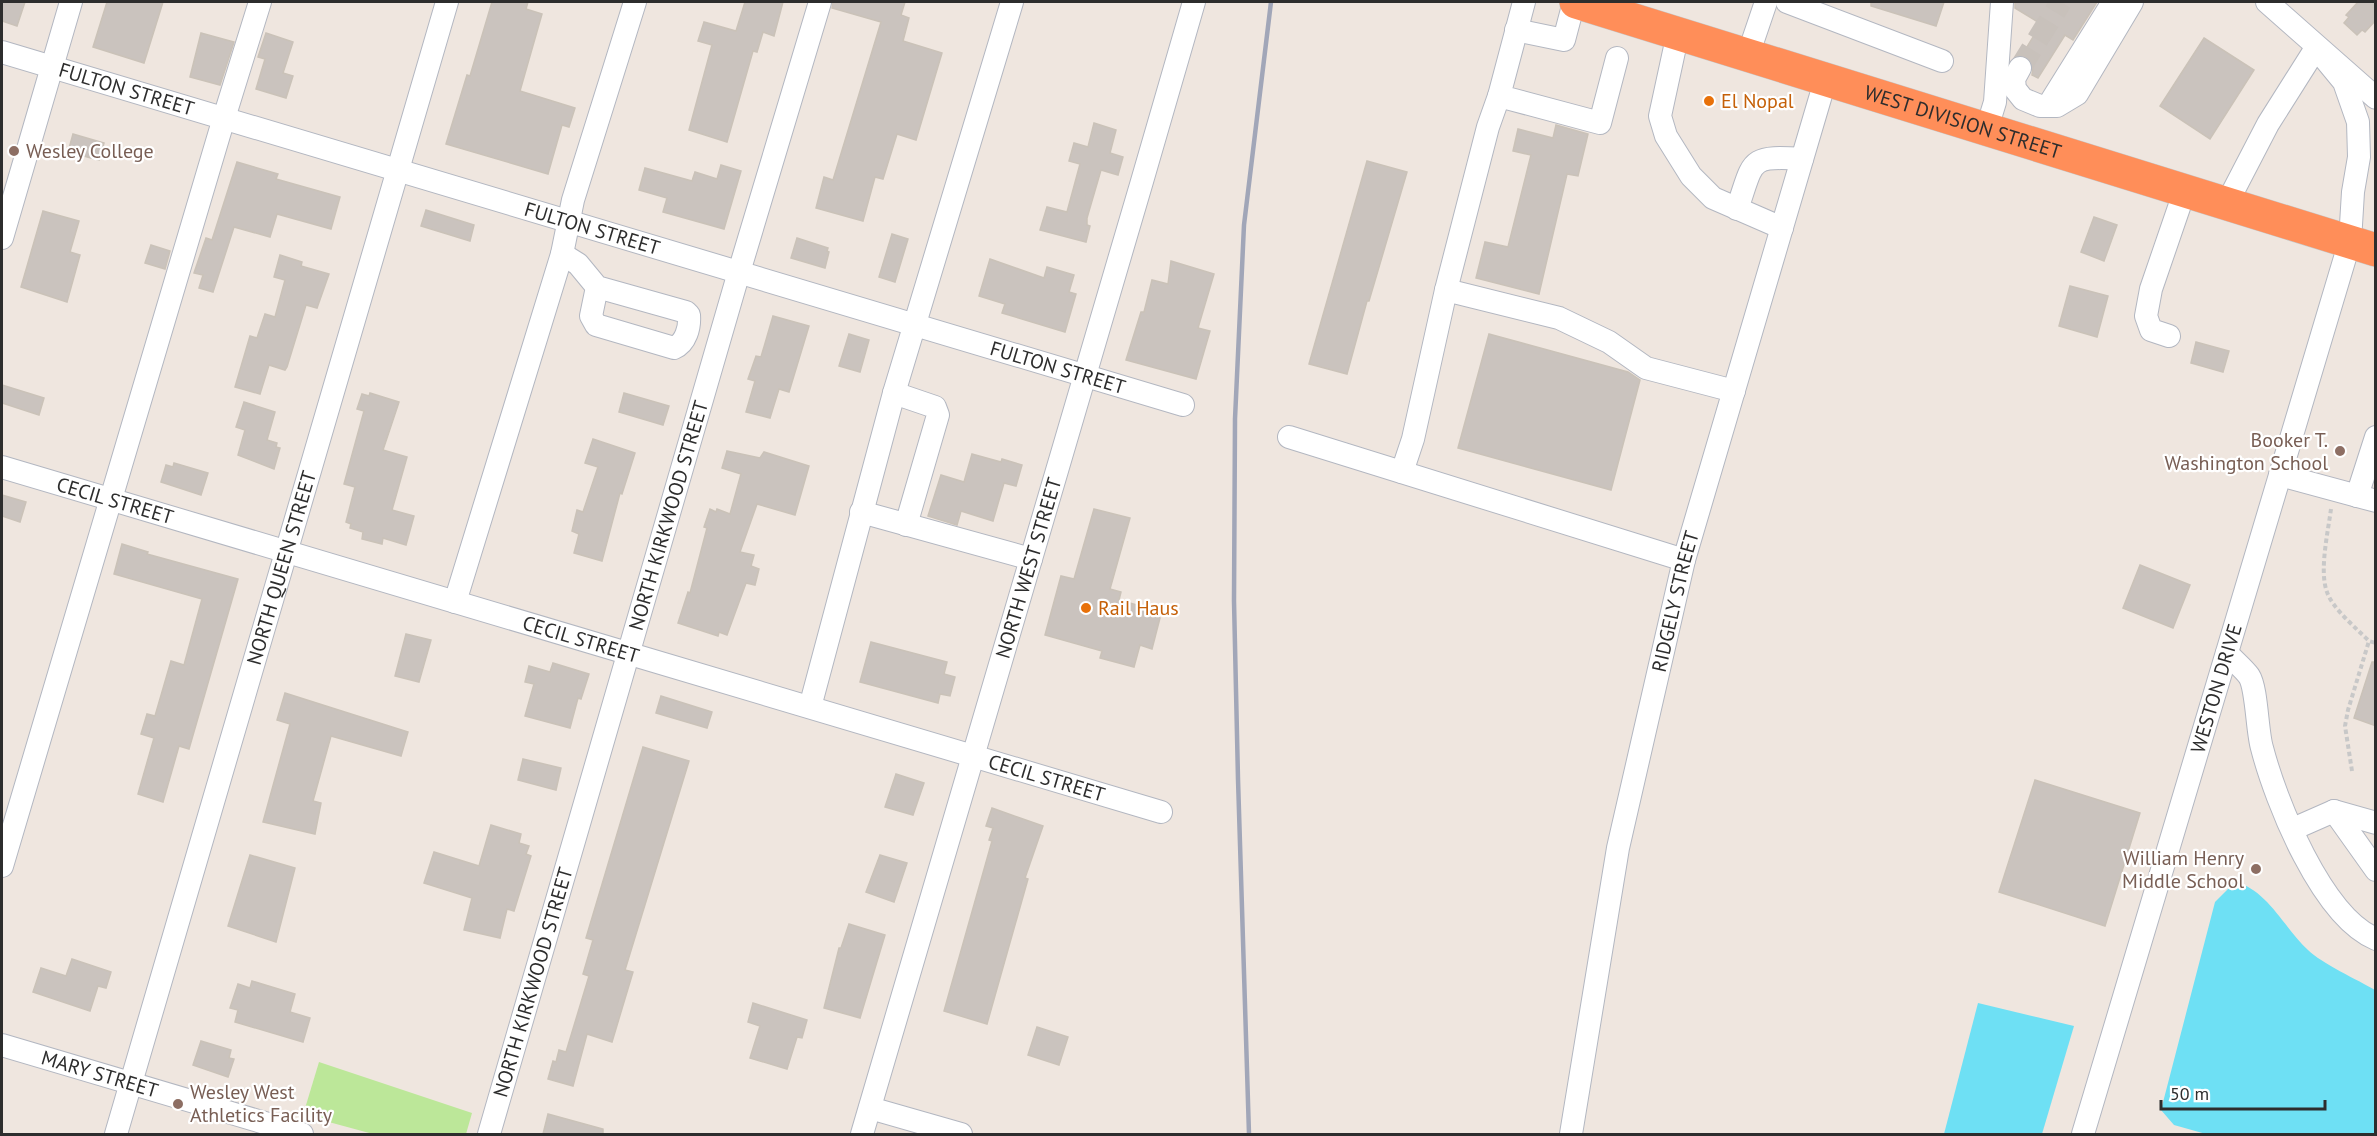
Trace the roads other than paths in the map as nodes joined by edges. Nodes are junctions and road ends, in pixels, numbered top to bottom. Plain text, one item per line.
1 (71, 2) edge
2 (260, 2) edge
3 (447, 2) edge
4 (634, 2) edge
5 (820, 2) edge
6 (1012, 2) edge
7 (1194, 2) edge
8 (1524, 2) edge
9 (1575, 2) edge
10 (1766, 2) edge
11 (1787, 2) edge
12 (2002, 2) edge
13 (2113, 2) edge
14 (2132, 2) edge
15 (2266, 2) edge
16 (1516, 30) junction
17 (1678, 33) junction
18 (2316, 48) junction
19 (2, 52) edge
20 (1749, 55) junction
21 (1617, 58) dead end
22 (1942, 61) dead end
23 (52, 67) junction
24 (2020, 68) tunnel mouth
25 (1826, 78) junction
26 (1499, 96) junction
27 (2376, 98) edge
28 (2048, 106) junction
29 (224, 118) junction
30 (1987, 128) junction
31 (1802, 159) junction
32 (398, 170) junction
33 (2185, 190) junction
34 (2227, 203) junction
35 (1737, 209) junction
36 (569, 221) junction
37 (1782, 228) junction
38 (2, 238) edge
39 (2363, 246) edge
40 (562, 254) junction
41 (739, 272) junction
42 (597, 287) dead end
43 (1446, 290) junction
44 (915, 324) junction
45 (2169, 336) dead end
46 (1086, 375) junction
47 (1734, 391) junction
48 (894, 393) junction
49 (1184, 405) dead end
50 (1289, 437) dead end
51 (2376, 437) edge
52 (2, 467) edge
53 (1402, 472) junction
54 (2280, 476) junction
55 (2366, 499) edge
56 (110, 500) junction
57 (861, 512) junction
58 (906, 525) junction
59 (287, 552) junction
60 (1031, 559) junction
61 (1684, 560) junction
62 (454, 602) junction
63 (2227, 653) junction
64 (630, 654) junction
65 (810, 707) junction
66 (971, 755) junction
67 (2334, 811) junction
68 (1161, 812) dead end
69 (2376, 823) edge
70 (2293, 829) junction
71 (2, 866) edge
72 (2376, 870) edge
73 (2376, 939) edge
74 (2, 1045) edge
75 (132, 1083) junction
76 (870, 1108) junction
77 (116, 1134) edge
78 (302, 1134) edge
79 (489, 1134) edge
80 (862, 1134) edge
81 (961, 1134) edge
82 (1571, 1134) edge
83 (2083, 1134) edge

1 - 23 street
2 - 29 street
3 - 32 street, NORTH QUEEN STREET
4 - 36 street
5 - 41 street, NORTH KIRKWOOD STREET
6 - 44 street
7 - 46 street, NORTH WEST STREET
8 - 16 street
9 - 16 street
9 - 17 highway, WEST DIVISION STREET
10 - 20 street
11 - 22 street
12 - 30 street
13 - 28 street
14 - 28 street
15 - 18 street
16 - 26 street
17 - 20 highway, WEST DIVISION STREET
17 - 35 street
18 - 27 street
18 - 34 street
18 - 39 street, WESTON DRIVE
19 - 23 street, FULTON STREET
20 - 25 highway, WEST DIVISION STREET
21 - 26 street
23 - 29 street, FULTON STREET
23 - 38 street
24 - 28 street
25 - 30 highway, WEST DIVISION STREET
25 - 31 street, RIDGELY STREET
26 - 43 street
29 - 32 street, FULTON STREET
29 - 56 street
30 - 33 highway, WEST DIVISION STREET
31 - 35 street
31 - 37 street, RIDGELY STREET
32 - 36 street, FULTON STREET
32 - 59 street, NORTH QUEEN STREET
33 - 34 highway, WEST DIVISION STREET
33 - 45 street
34 - 39 highway, WEST DIVISION STREET
35 - 37 street
36 - 40 street
36 - 41 street, FULTON STREET
37 - 47 street, RIDGELY STREET
39 - 54 street, WESTON DRIVE
40 - 42 street
40 - 62 street
41 - 44 street, FULTON STREET
41 - 64 street, NORTH KIRKWOOD STREET
43 - 47 street
43 - 53 street
44 - 46 street, FULTON STREET
44 - 48 street
46 - 49 street, FULTON STREET
46 - 60 street, NORTH WEST STREET
47 - 61 street, RIDGELY STREET
48 - 57 street
48 - 58 street
50 - 53 street
51 - 55 street
52 - 56 street, CECIL STREET
53 - 61 street
54 - 55 street
54 - 63 street, WESTON DRIVE
56 - 59 street, CECIL STREET
56 - 71 street
57 - 58 street
57 - 65 street
58 - 60 street
59 - 62 street, CECIL STREET
59 - 75 street, NORTH QUEEN STREET
60 - 66 street, NORTH WEST STREET
61 - 82 street, RIDGELY STREET
62 - 64 street, CECIL STREET
63 - 70 street
63 - 83 street, WESTON DRIVE
64 - 65 street, CECIL STREET
64 - 79 street, NORTH KIRKWOOD STREET
65 - 66 street, CECIL STREET
66 - 68 street, CECIL STREET
66 - 76 street, NORTH WEST STREET
67 - 69 street
67 - 70 street
67 - 72 street
70 - 73 street
74 - 75 street, MARY STREET
75 - 77 street, NORTH QUEEN STREET
75 - 78 street, MARY STREET
76 - 80 street, NORTH WEST STREET
76 - 81 street

